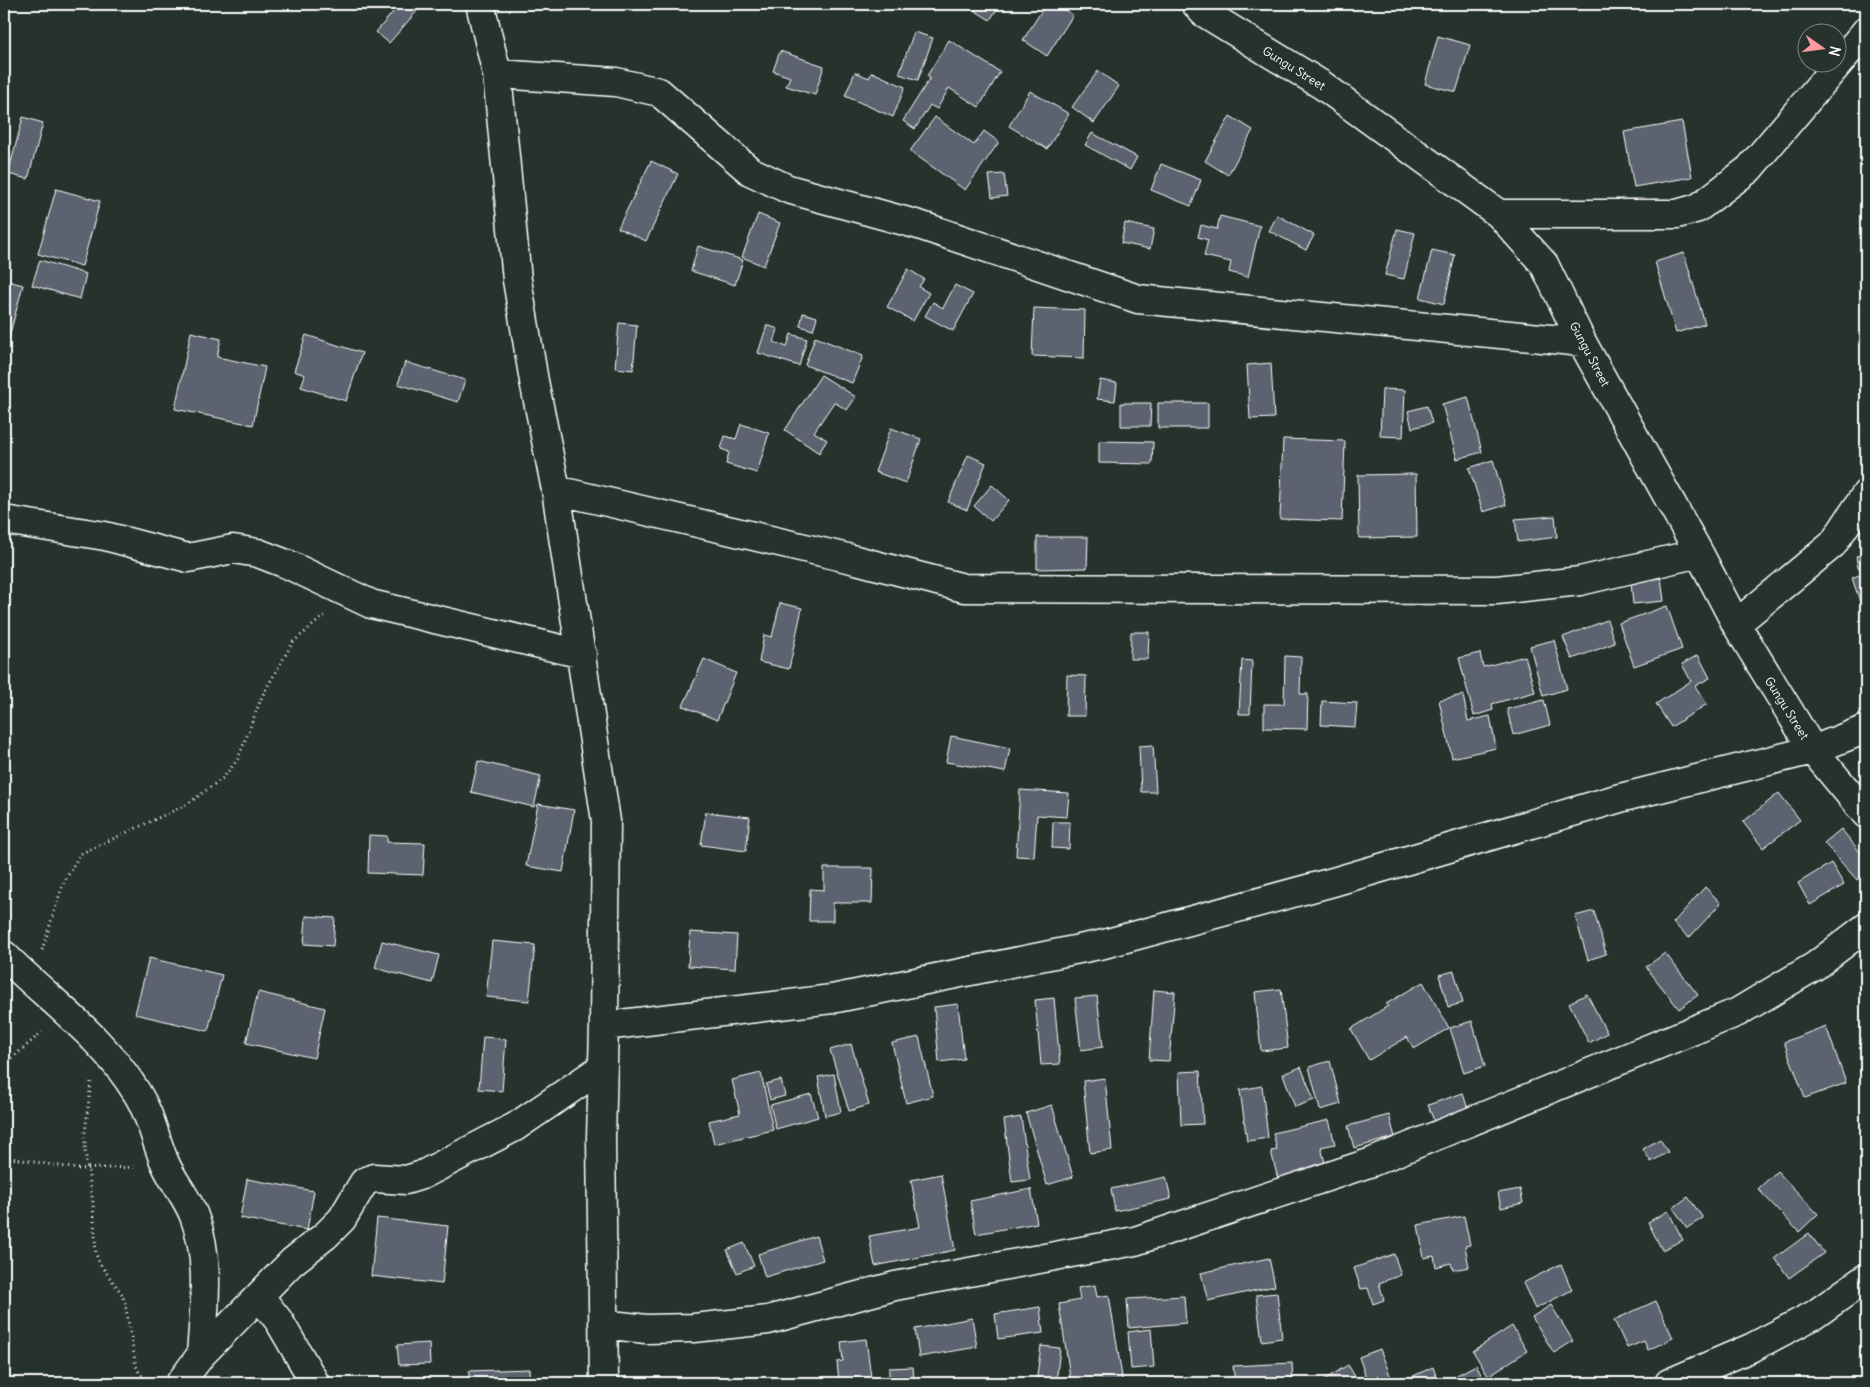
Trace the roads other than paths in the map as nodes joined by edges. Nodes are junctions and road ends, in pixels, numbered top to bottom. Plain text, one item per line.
1 (480, 4) edge
2 (1196, 4) edge
3 (1866, 31) edge
4 (497, 74) junction
5 (1499, 214) junction
6 (1582, 342) junction
7 (556, 490) junction
8 (1866, 494) edge
9 (4, 520) edge
10 (1699, 553) junction
11 (1736, 624) junction
12 (582, 654) junction
13 (1866, 729) edge
14 (1813, 750) junction
15 (1866, 814) edge
16 (1866, 927) edge
17 (4, 955) edge
18 (604, 1026) junction
19 (603, 1067) junction
20 (1866, 1278) edge
21 (260, 1296) junction
22 (603, 1324) junction
23 (201, 1355) junction
24 (180, 1383) edge
25 (315, 1383) edge
26 (604, 1383) edge
27 (1669, 1383) edge

1 - 4 street
2 - 5 street, Gungu Street
3 - 5 street
4 - 6 street
4 - 7 street
5 - 6 street, Gungu Street
6 - 10 street, Gungu Street
7 - 10 street
7 - 12 street
8 - 11 street
9 - 12 street
10 - 11 street, Gungu Street
11 - 14 street, Gungu Street
12 - 18 street
13 - 14 street
14 - 15 street, Gungu Street
14 - 18 street
16 - 22 street
17 - 23 street
18 - 19 street
19 - 21 street
19 - 22 street
20 - 27 street
21 - 23 street
21 - 25 street
22 - 26 street
23 - 24 street

